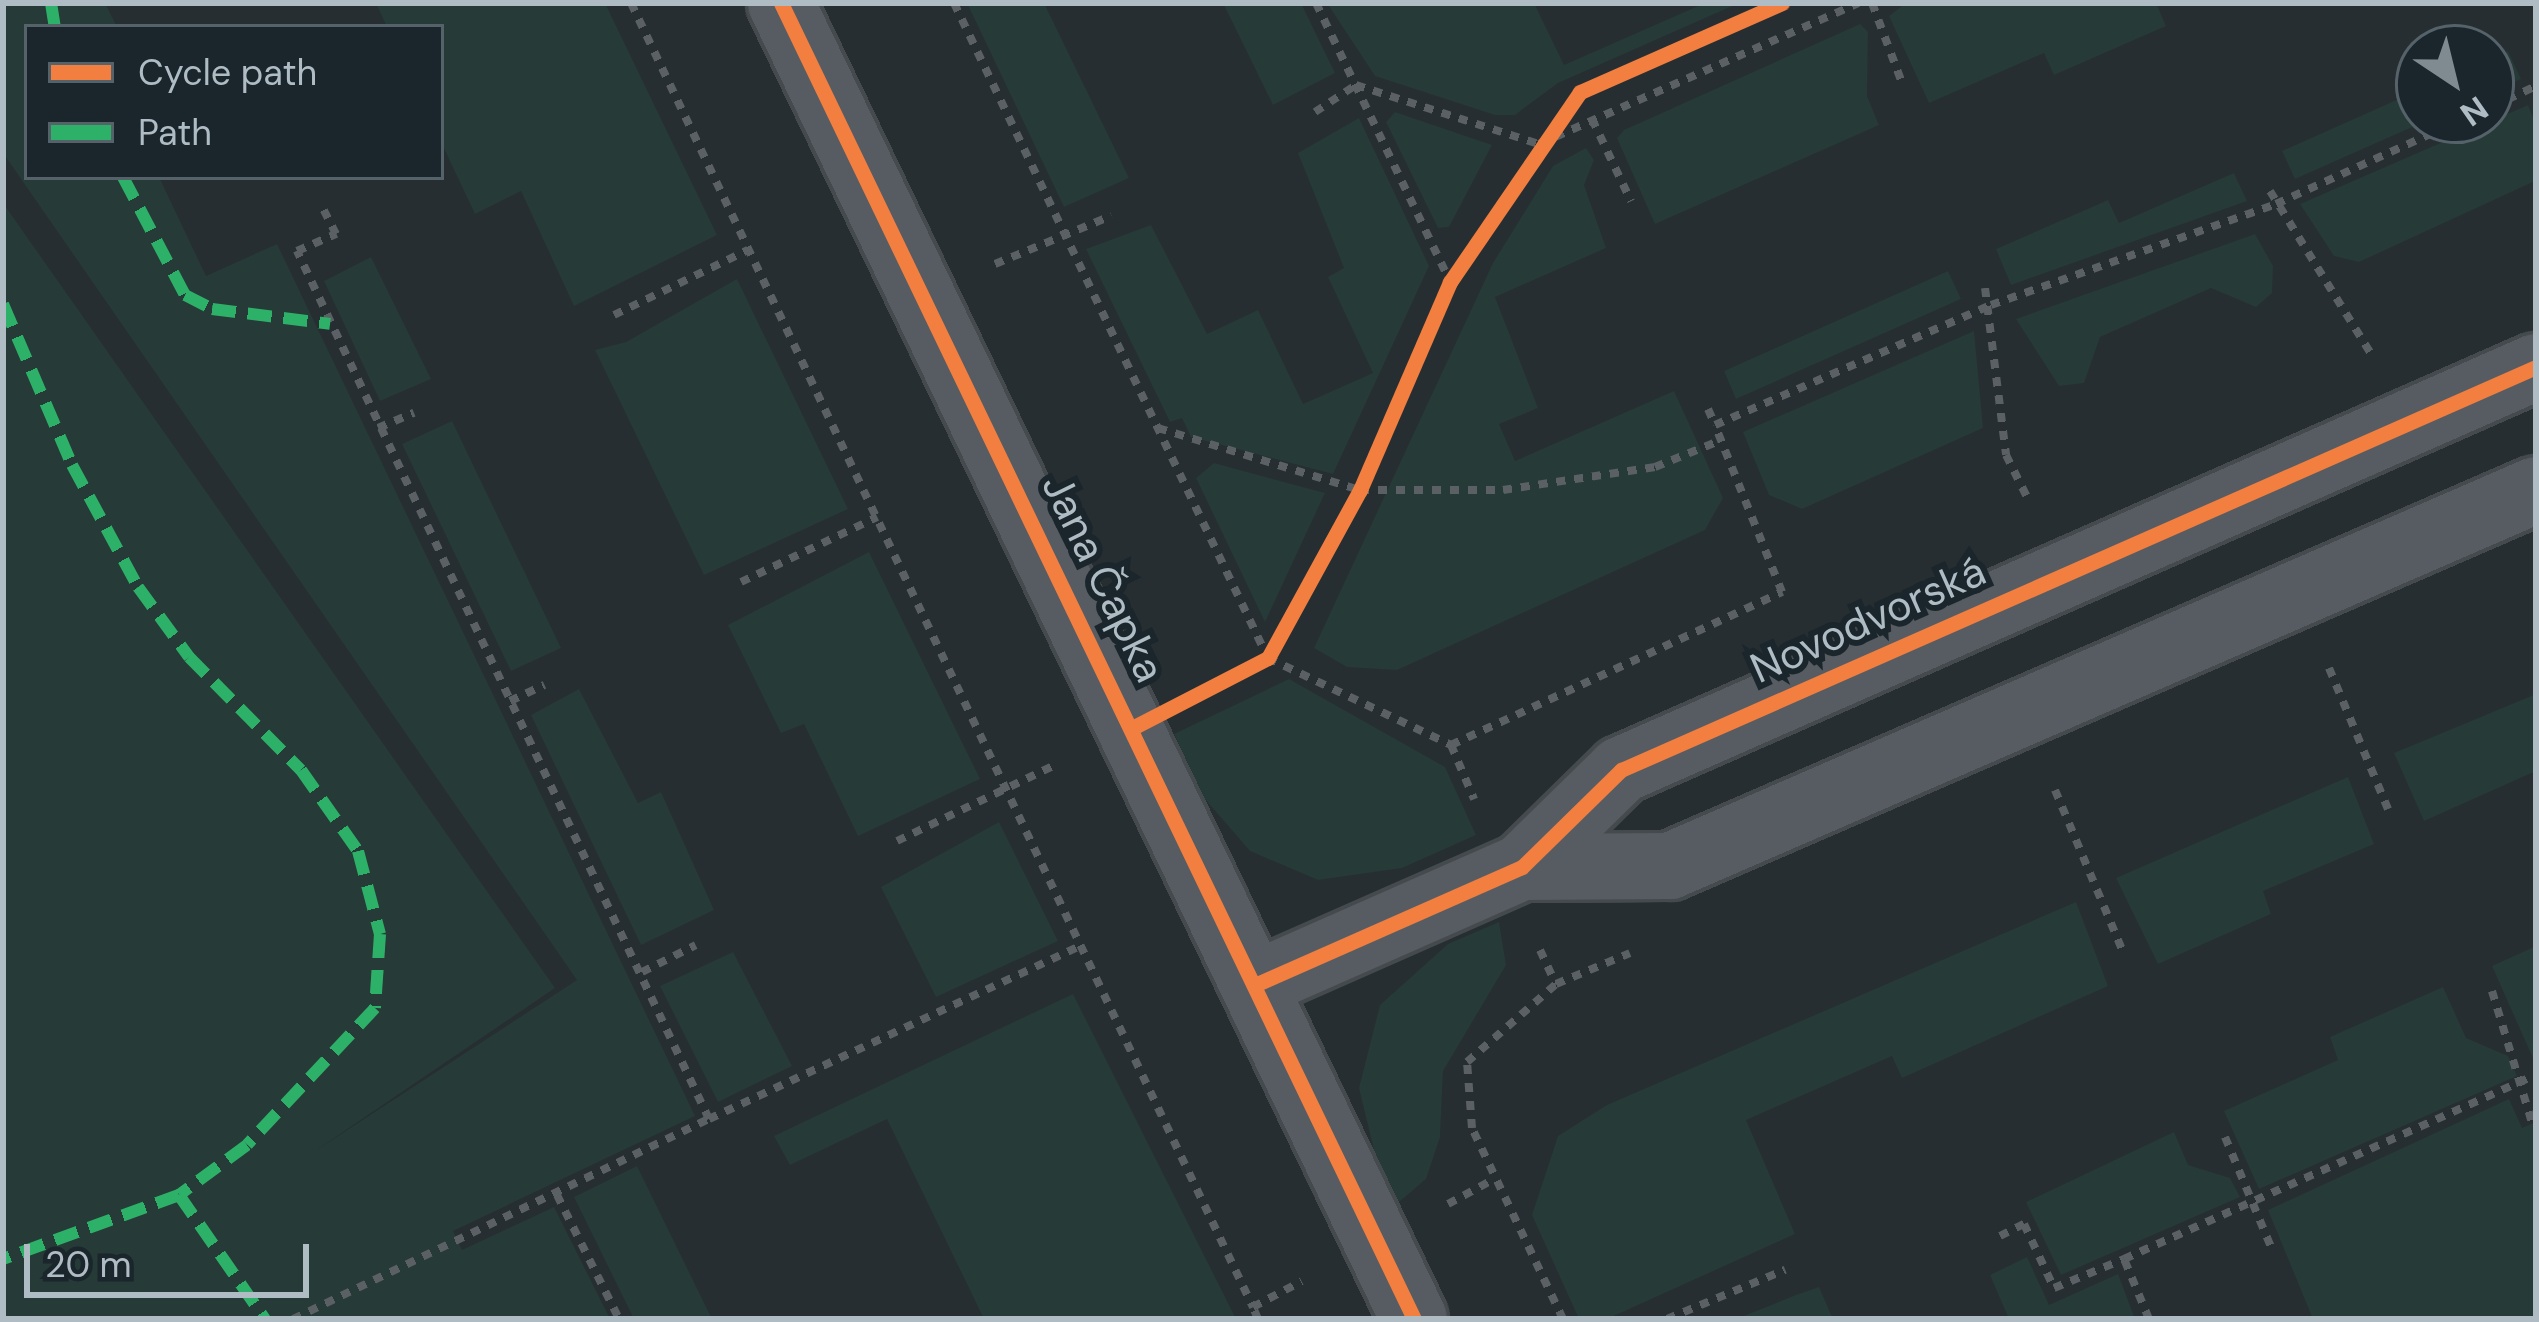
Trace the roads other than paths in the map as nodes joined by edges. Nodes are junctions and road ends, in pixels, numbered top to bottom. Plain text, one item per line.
1 (781, 3) edge
2 (2536, 368) edge
3 (2536, 490) edge
4 (1522, 867) junction
5 (1259, 983) junction
6 (1414, 1319) edge

1 - 5 street, Jana Čapka
2 - 4 street, Novodvorská
3 - 4 street, Novodvorská
4 - 5 street, Novodvorská
5 - 6 street, Jana Čapka

